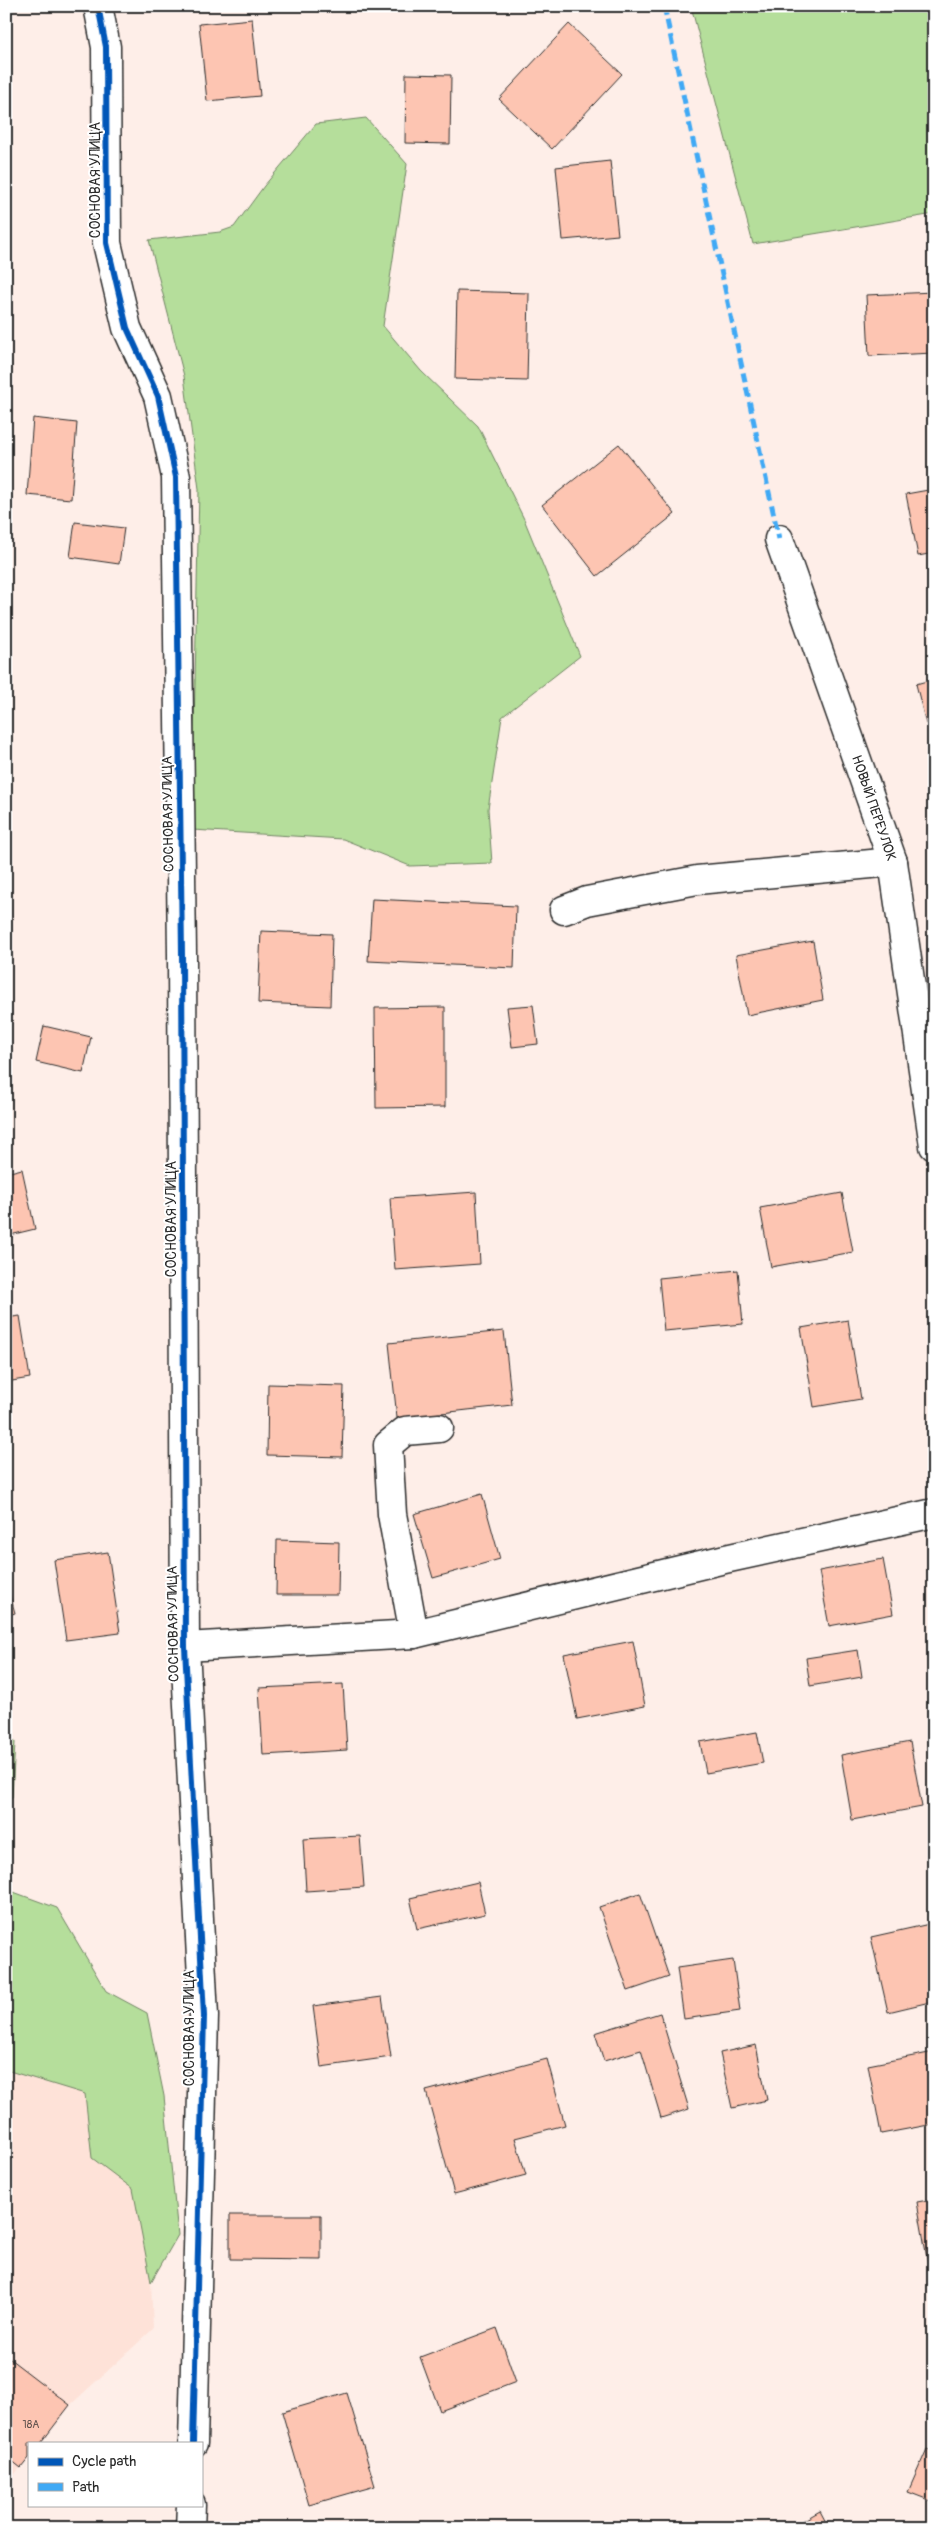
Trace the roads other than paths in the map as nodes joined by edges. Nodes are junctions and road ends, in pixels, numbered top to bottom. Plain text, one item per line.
1 (98, 6) edge
2 (780, 539) dead end
3 (893, 862) junction
4 (564, 910) dead end
5 (934, 1146) edge
6 (439, 1428) dead end
7 (934, 1514) edge
8 (414, 1634) junction
9 (185, 1646) junction
10 (193, 2442) edge
11 (191, 2506) edge
12 (190, 2528) edge

1 - 9 street, СОСНОВАЯ УЛИЦА
2 - 3 street, НОВЫЙ ПЕРЕУЛОК
3 - 4 street
3 - 5 street, НОВЫЙ ПЕРЕУЛОК
6 - 8 street
7 - 8 street
8 - 9 street
9 - 10 street, СОСНОВАЯ УЛИЦА
11 - 12 street

